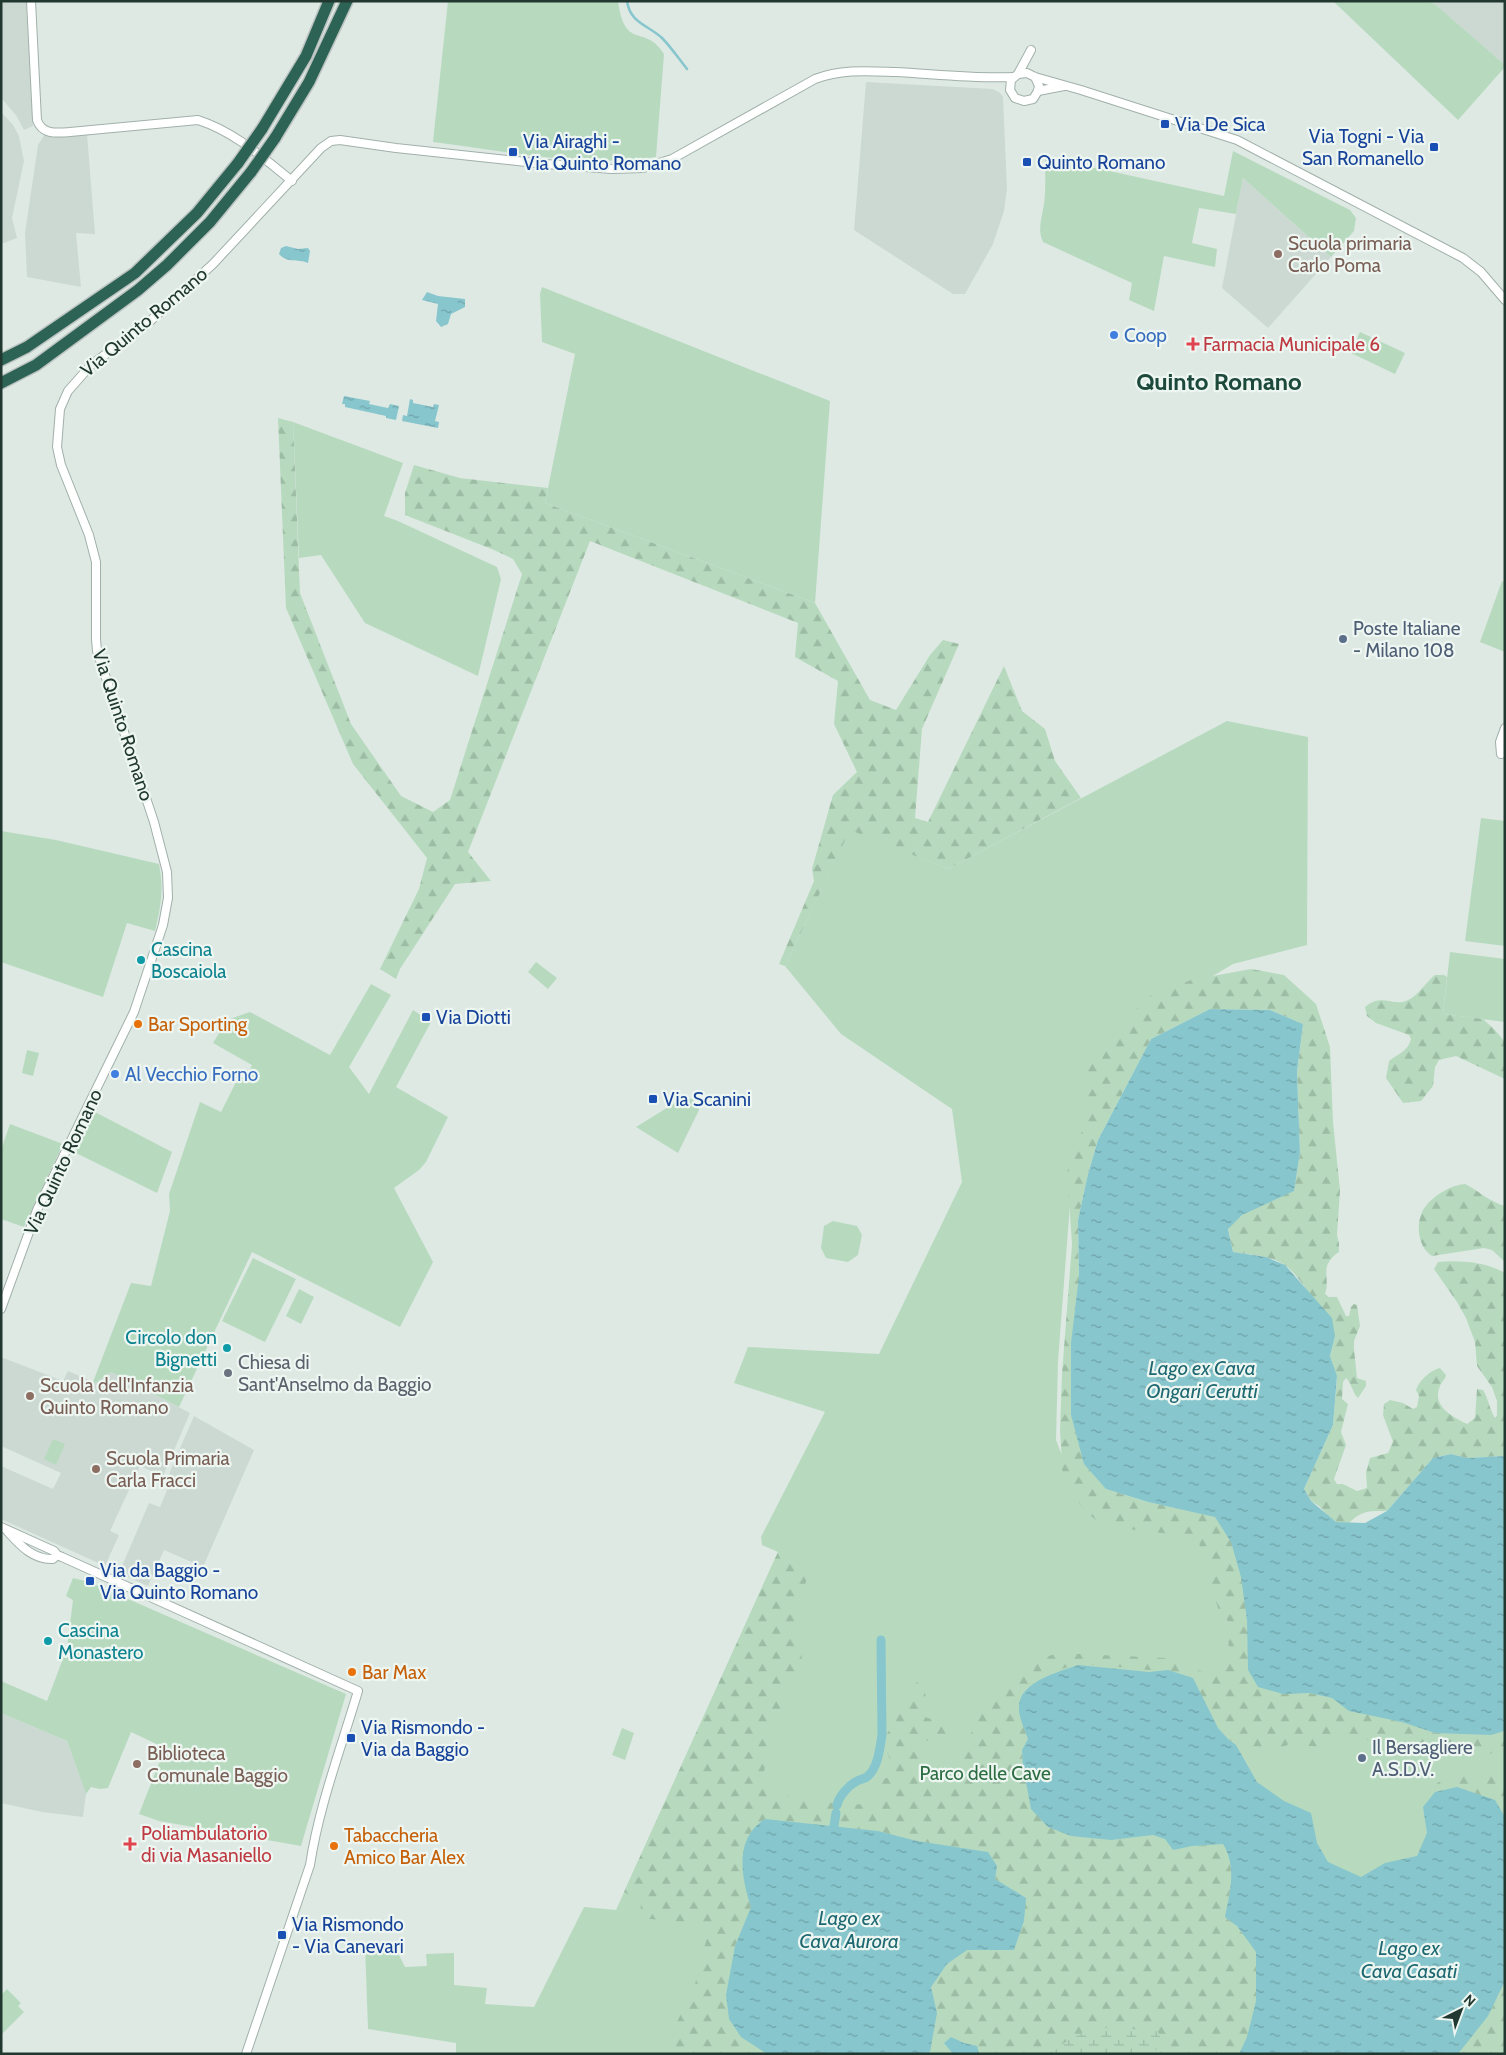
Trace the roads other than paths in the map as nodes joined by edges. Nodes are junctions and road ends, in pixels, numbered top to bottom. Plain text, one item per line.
1 (31, 1) edge
2 (329, 1) edge
3 (347, 1) edge
4 (1016, 75) junction
5 (1033, 76) junction
6 (993, 78) junction
7 (1066, 85) junction
8 (1010, 90) junction
9 (1038, 91) junction
10 (292, 181) junction
11 (1505, 300) edge
12 (1, 360) edge
13 (1, 383) edge
14 (1505, 728) edge
15 (1503, 754) edge
16 (1, 1309) edge
17 (3, 1528) edge
18 (27, 1538) junction
19 (17, 1542) junction
20 (57, 1555) junction
21 (246, 2054) edge

1 - 10 street
2 - 12 highway, bridge
3 - 13 highway, bridge
4 - 5 street
4 - 5 street
4 - 6 street, Via Quinto Romano
4 - 8 street
5 - 7 street
5 - 9 street
6 - 8 street
6 - 10 street, Via Quinto Romano
7 - 9 street
7 - 11 street
8 - 9 street
10 - 16 street, Via Quinto Romano
14 - 15 street
17 - 18 street
17 - 19 street
18 - 19 street
18 - 20 street
19 - 20 street
20 - 21 street

